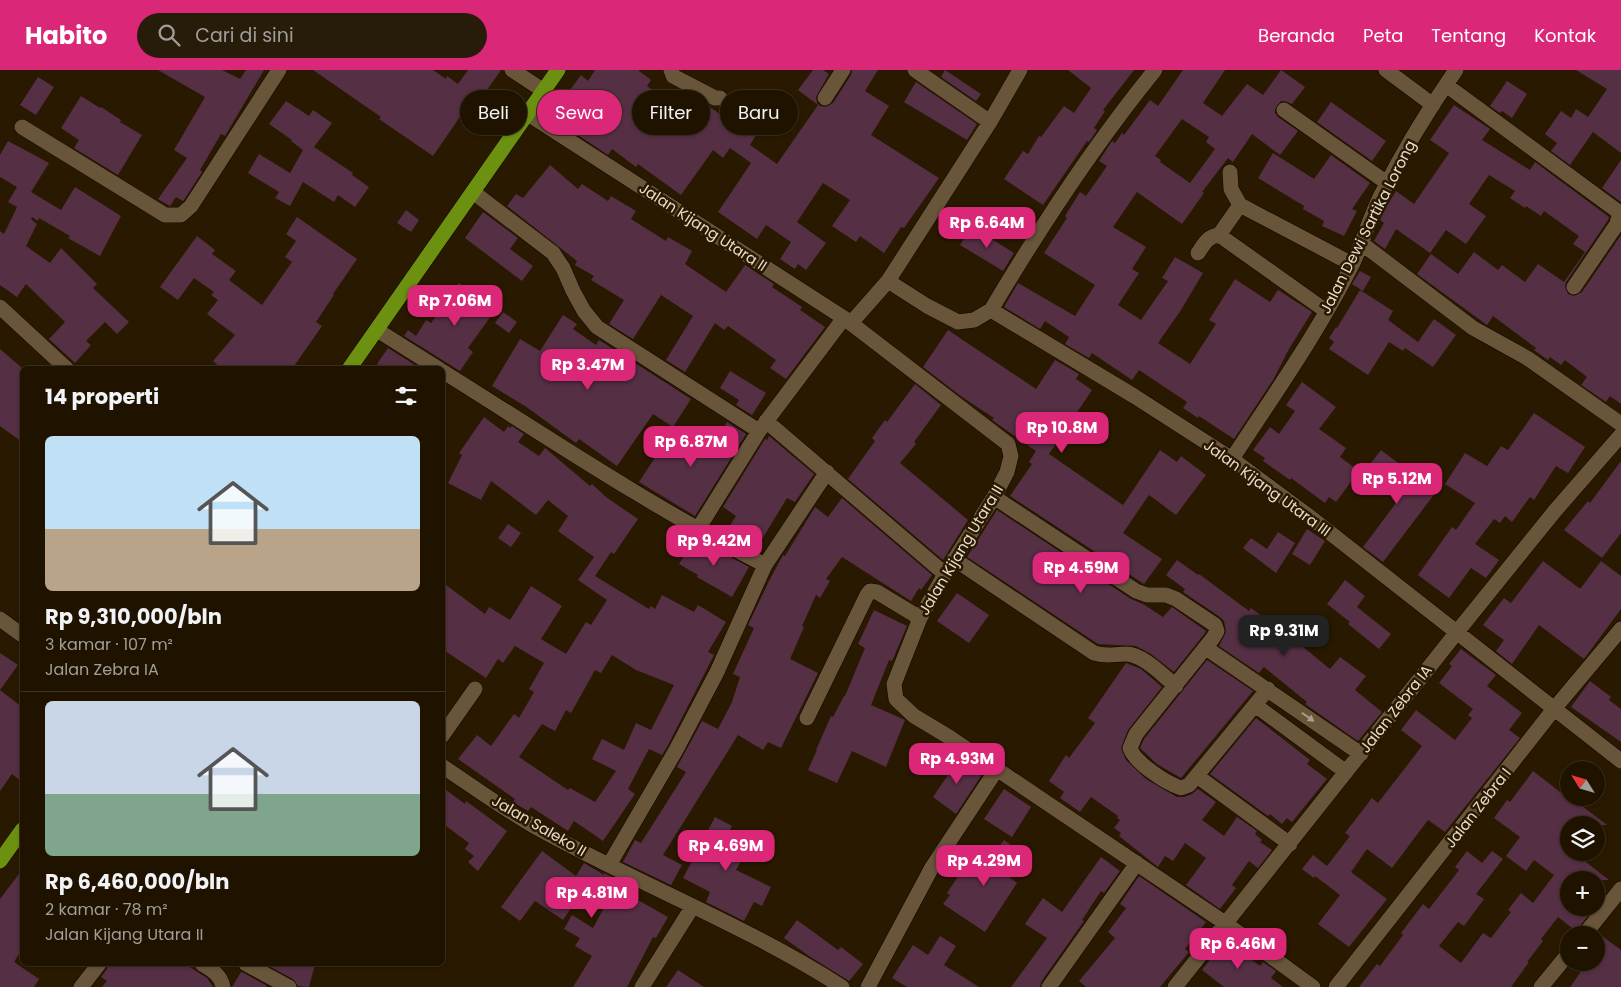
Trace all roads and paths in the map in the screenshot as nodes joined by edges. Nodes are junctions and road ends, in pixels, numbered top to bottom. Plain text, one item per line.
1 (279, 70) edge
2 (512, 70) edge
3 (558, 70) edge
4 (671, 70) edge
5 (843, 70) edge
6 (915, 70) edge
7 (1020, 70) edge
8 (1155, 70) edge
9 (1386, 70) edge
10 (1456, 70) edge
11 (1446, 85) junction
12 (542, 90) edge
13 (545, 90) edge
14 (720, 98) dead end
15 (825, 98) dead end
16 (537, 101) edge
17 (1433, 106) junction
18 (1284, 110) dead end
19 (528, 114) junction
20 (990, 122) junction
21 (22, 127) dead end
22 (1230, 172) dead end
23 (1387, 183) junction
24 (473, 192) junction
25 (1240, 205) junction
26 (1219, 235) junction
27 (1361, 243) junction
28 (1198, 253) dead end
29 (1352, 264) junction
30 (888, 281) junction
31 (1574, 287) dead end
32 (0, 307) edge
33 (991, 310) junction
34 (1326, 311) junction
35 (848, 321) junction
36 (377, 330) junction
37 (64, 366) edge
38 (351, 366) edge
39 (434, 366) edge
40 (445, 373) edge
41 (1621, 424) edge
42 (762, 426) junction
43 (1621, 435) edge
44 (1232, 459) junction
45 (827, 472) junction
46 (994, 497) junction
47 (698, 529) junction
48 (954, 559) junction
49 (765, 565) junction
50 (945, 574) junction
51 (920, 618) junction
52 (0, 619) edge
53 (1621, 629) edge
54 (1457, 632) junction
55 (20, 634) edge
56 (1206, 648) junction
57 (1176, 686) junction
58 (476, 688) dead end
59 (1268, 689) junction
60 (1255, 705) junction
61 (1554, 709) junction
62 (807, 718) dead end
63 (445, 732) edge
64 (1361, 754) junction
65 (1621, 761) edge
66 (445, 768) edge
67 (997, 769) junction
68 (1346, 772) junction
69 (1197, 776) junction
70 (1290, 844) junction
71 (18, 846) edge
72 (0, 861) edge
73 (1137, 863) junction
74 (609, 865) junction
75 (1621, 889) edge
76 (693, 906) junction
77 (1226, 923) junction
78 (1591, 926) edge
79 (1560, 964) edge
80 (97, 966) edge
81 (250, 966) edge
82 (219, 968) edge
83 (81, 987) edge
84 (222, 987) edge
85 (289, 987) edge
86 (642, 987) edge
87 (842, 987) edge
88 (868, 987) edge
89 (1049, 987) edge
90 (1175, 987) edge
91 (1313, 987) edge
92 (1336, 987) edge
93 (1542, 987) edge

1 - 21 street
2 - 12 street
3 - 13 highway
4 - 14 street
5 - 15 street
6 - 20 street
7 - 20 street
8 - 33 street
9 - 17 street
10 - 11 street, Jalan Dewi Sartika Lorong
11 - 17 street, Jalan Dewi Sartika Lorong
11 - 31 street
16 - 19 highway
17 - 23 street, Jalan Dewi Sartika Lorong
18 - 23 street
19 - 24 highway
19 - 35 street, Jalan Kijang Utara II
20 - 30 street
22 - 25 street
23 - 27 street, Jalan Dewi Sartika Lorong
24 - 36 highway
24 - 42 street
25 - 26 street
25 - 29 street
26 - 28 street
26 - 34 street
27 - 29 street, Jalan Dewi Sartika Lorong
27 - 41 street
29 - 34 street, Jalan Dewi Sartika Lorong
30 - 33 street
30 - 35 street
32 - 37 street
33 - 44 street, Jalan Kijang Utara III
34 - 44 street, Jalan Dewi Sartika Lorong
35 - 42 street
35 - 46 street, Jalan Kijang Utara II
36 - 38 highway
36 - 39 street
40 - 47 street
42 - 45 street
42 - 47 street
43 - 54 street, Jalan Zebra IA
44 - 54 street, Jalan Kijang Utara III
45 - 49 street
45 - 50 street
46 - 48 street, Jalan Kijang Utara II
46 - 56 street
47 - 49 street
48 - 50 street, Jalan Kijang Utara II
48 - 57 street
49 - 74 street
50 - 51 street, Jalan Kijang Utara II
51 - 62 street
51 - 67 street, Jalan Kijang Utara II
52 - 55 street
53 - 61 street, Jalan Zebra I
54 - 61 street, Jalan Kijang Utara III
54 - 64 street, Jalan Zebra IA
56 - 57 street
56 - 59 street
57 - 69 street
58 - 63 street
59 - 60 street
59 -> 64 street
60 - 68 street
60 - 69 street
61 - 65 street, Jalan Kijang Utara III
61 - 92 street, Jalan Zebra I
64 - 68 street, Jalan Zebra IA
66 - 74 street, Jalan Saleko II
67 - 73 street, Jalan Kijang Utara II
67 - 88 street
68 - 70 street, Jalan Zebra IA
69 - 70 street
70 - 77 street, Jalan Zebra IA
71 - 72 highway
73 - 77 street, Jalan Kijang Utara II
73 - 89 street
74 - 76 street, Jalan Saleko II
75 - 78 street
76 - 86 street
76 - 87 street, Jalan Saleko II
77 - 90 street, Jalan Zebra IA
77 - 91 street, Jalan Kijang Utara II
79 - 93 street
80 - 83 street
81 - 85 street
82 - 84 street

